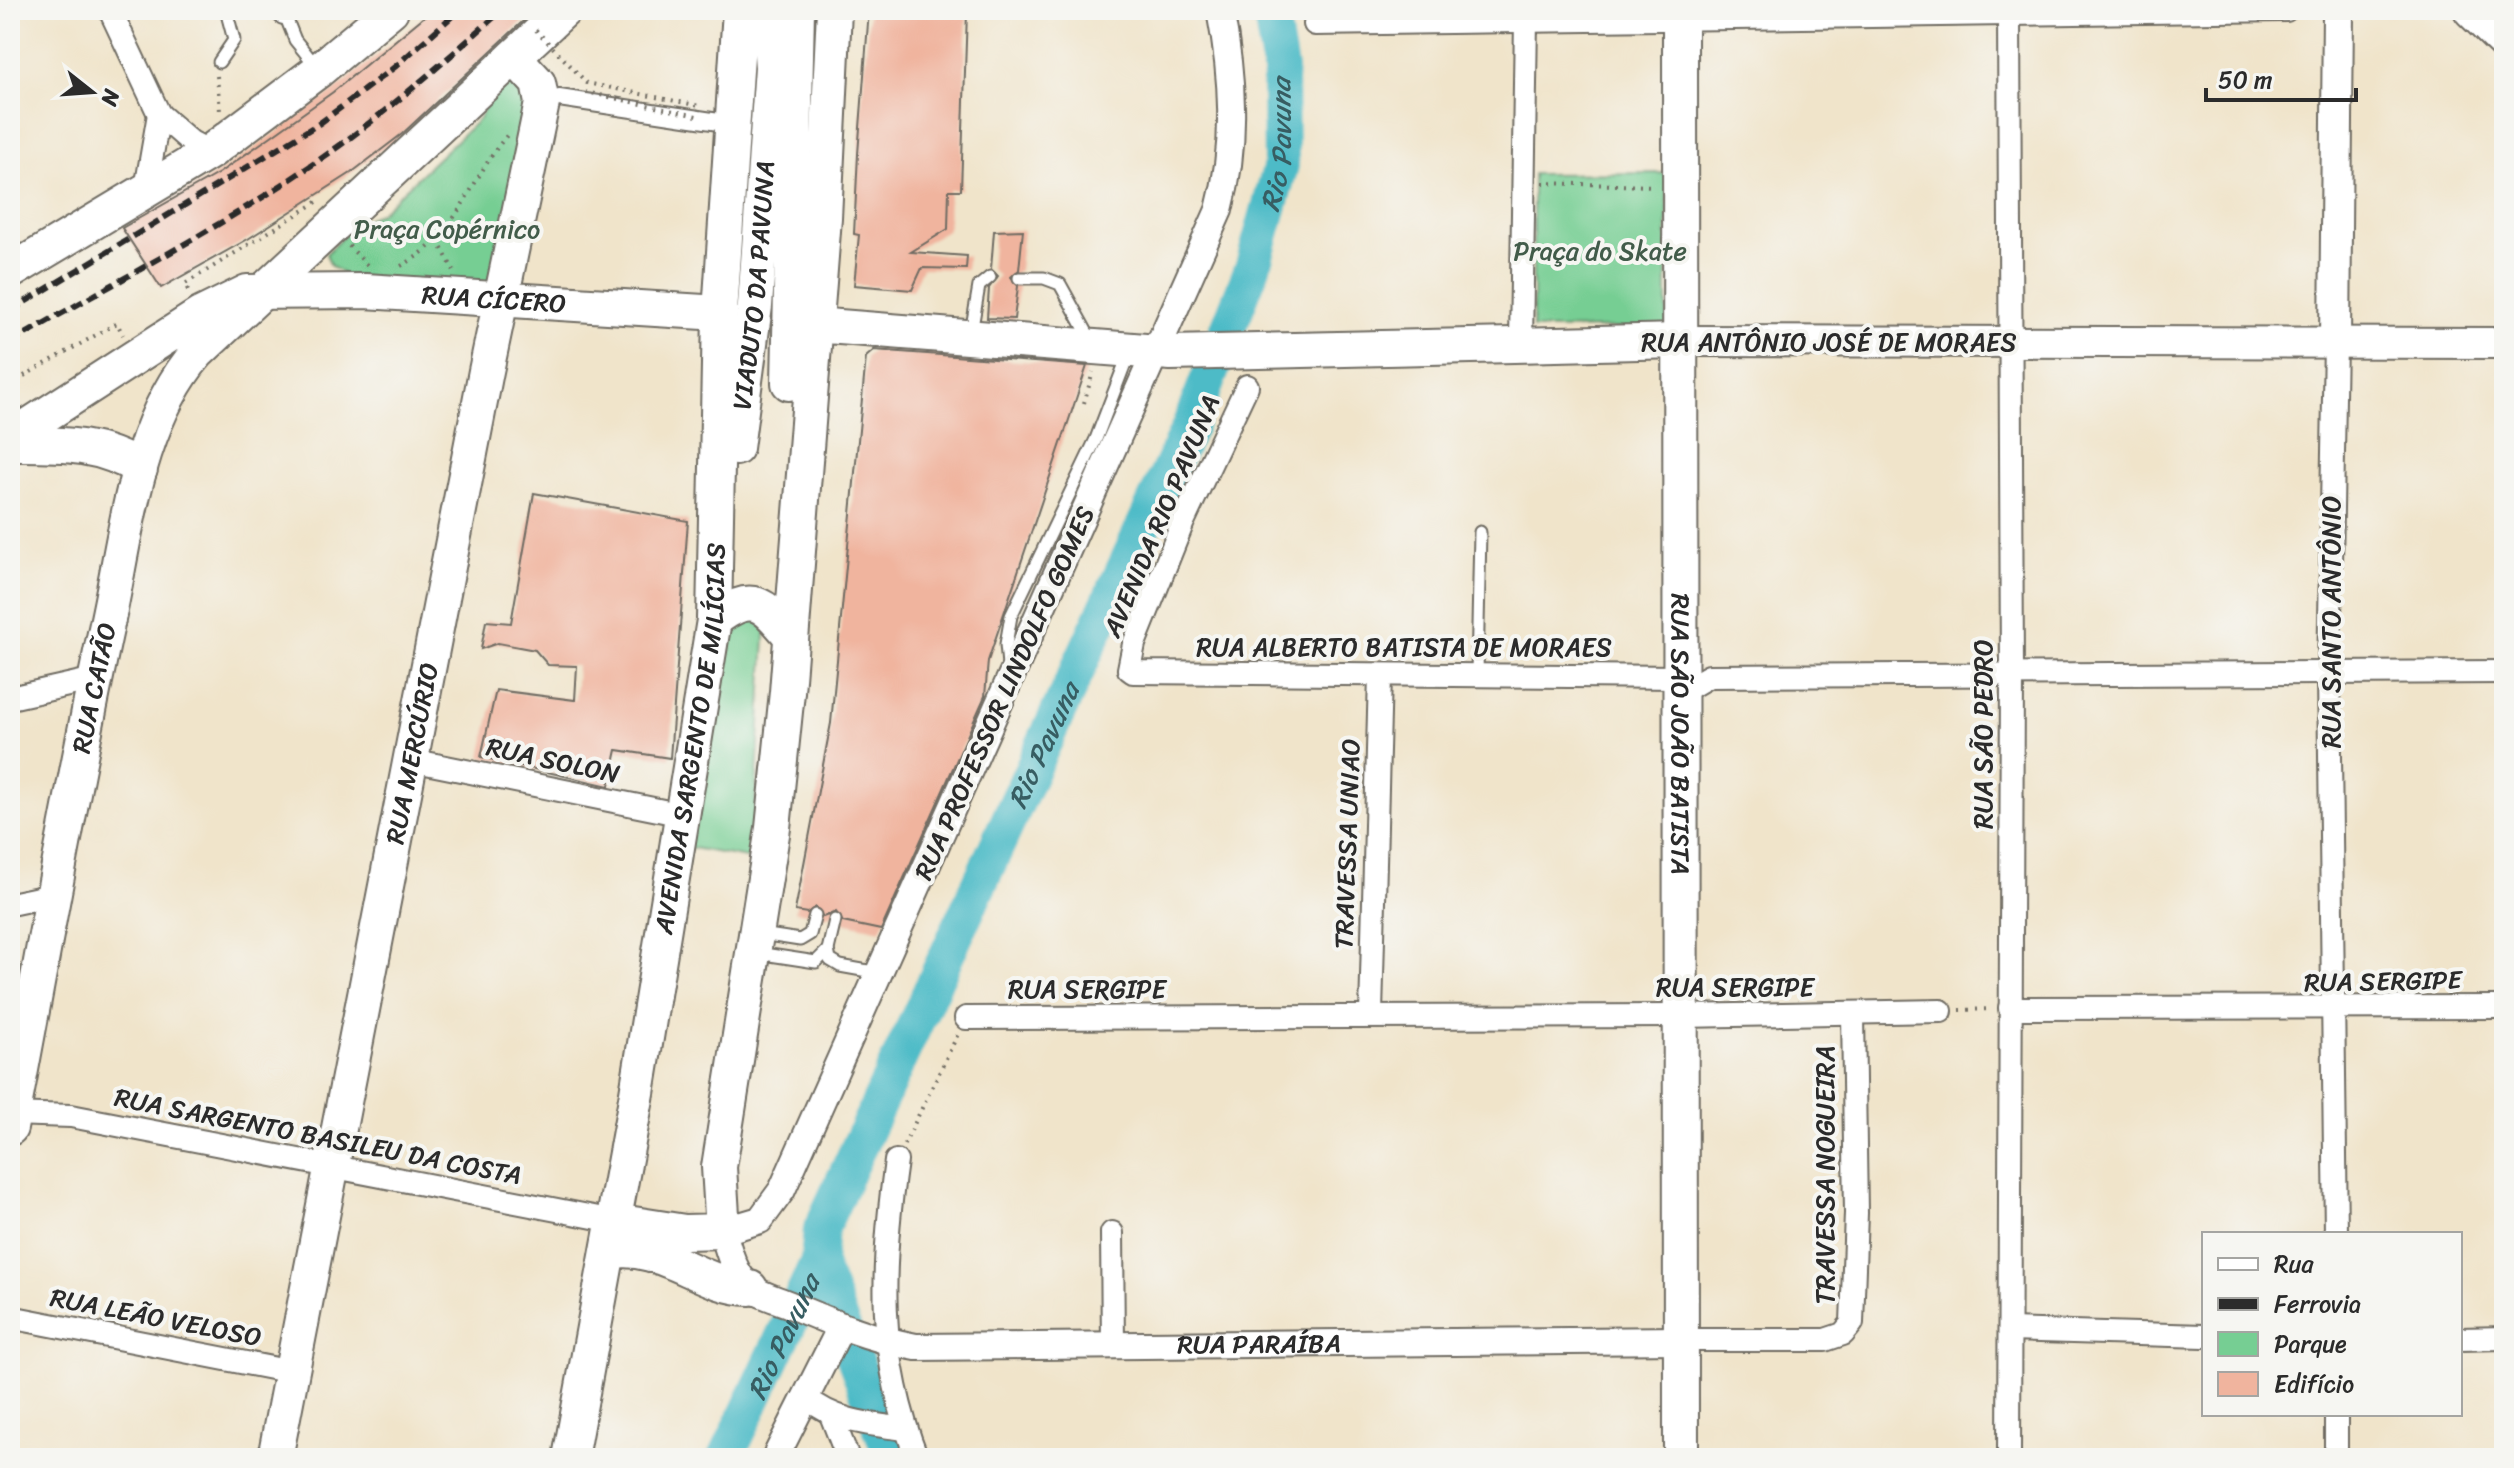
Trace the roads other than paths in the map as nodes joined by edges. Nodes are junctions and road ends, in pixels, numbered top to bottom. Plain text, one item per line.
1 (110, 10) edge
2 (226, 10) edge
3 (391, 10) edge
4 (564, 10) edge
5 (740, 10) edge
6 (768, 10) edge
7 (797, 10) edge
8 (834, 10) edge
9 (1220, 10) edge
10 (2286, 10) edge
11 (2338, 10) edge
12 (2471, 10) edge
13 (285, 11) edge
14 (2009, 12) edge
15 (1680, 14) edge
16 (1526, 19) junction
17 (1315, 24) dead end
18 (2504, 42) edge
19 (514, 57) junction
20 (219, 62) road end
21 (319, 70) junction
22 (559, 98) dead end
23 (159, 114) junction
24 (732, 124) junction
25 (216, 146) junction
26 (146, 189) junction
27 (14, 265) edge
28 (990, 277) dead end
29 (1019, 278) dead end
30 (267, 289) junction
31 (501, 301) junction
32 (720, 313) junction
33 (802, 318) junction
34 (970, 337) junction
35 (1680, 341) junction
36 (2009, 342) junction
37 (2335, 342) junction
38 (2504, 343) edge
39 (1521, 344) junction
40 (1095, 347) junction
41 (1154, 352) junction
42 (1247, 386) dead end
43 (10, 438) edge
44 (10, 444) edge
45 (140, 469) junction
46 (1480, 532) dead end
47 (715, 559) junction
48 (714, 620) junction
49 (790, 635) junction
50 (1129, 669) joint
51 (2504, 672) edge
52 (1477, 673) junction
53 (2012, 673) junction
54 (1380, 675) junction
55 (1688, 675) junction
56 (2329, 675) junction
57 (95, 679) junction
58 (10, 698) edge
59 (411, 760) junction
60 (683, 815) junction
61 (53, 895) junction
62 (10, 904) edge
63 (815, 915) dead end
64 (835, 920) dead end
65 (755, 943) junction
66 (828, 950) junction
67 (879, 973) junction
68 (2504, 1007) edge
69 (2010, 1008) junction
70 (2334, 1010) junction
71 (1941, 1011) road end
72 (1371, 1014) junction
73 (1853, 1014) junction
74 (1681, 1016) junction
75 (966, 1018) road end
76 (11, 1119) edge
77 (896, 1161) road end
78 (330, 1165) junction
79 (723, 1231) junction
80 (2336, 1232) edge
81 (1112, 1233) dead end
82 (611, 1237) junction
83 (750, 1288) junction
84 (10, 1317) edge
85 (835, 1330) junction
86 (2010, 1330) junction
87 (1843, 1334) joint
88 (2202, 1336) edge
89 (2504, 1338) edge
90 (2462, 1339) edge
91 (1681, 1340) junction
92 (885, 1342) junction
93 (1113, 1346) junction
94 (292, 1372) junction
95 (805, 1397) junction
96 (2336, 1416) edge
97 (840, 1418) junction
98 (901, 1428) junction
99 (275, 1458) edge
100 (570, 1458) edge
101 (775, 1458) edge
102 (848, 1458) edge
103 (917, 1458) edge
104 (1681, 1458) edge
105 (2009, 1458) edge
106 (2336, 1458) edge

1 - 23 street
2 - 20 lane
3 - 21 main road
4 - 19 main road, RUA CATÃO
5 - 24 main road, AVENIDA SARGENTO DE MILÍCIAS
6 - 47 main road, VIADUTO DA PAVUNA
7 - 33 main road, VIADUTO DA PAVUNA
8 - 33 main road
9 - 41 street, RUA PROFESSOR LINDOLFO GOMES
10 - 14 street
11 - 37 main road, RUA SANTO ANTÔNIO
12 - 18 main road
13 - 21 lane
14 - 15 street
14 - 36 street, RUA SÃO PEDRO
15 - 16 street
15 - 35 main road, RUA SÃO JOÃO BATISTA
16 - 17 street
16 - 39 street
19 - 30 main road, RUA CATÃO
19 - 31 main road, RUA MERCÚRIO
21 - 25 main road
22 - 24 street
23 - 25 street
23 - 26 street
24 - 32 main road, AVENIDA SARGENTO DE MILÍCIAS
25 - 26 main road
26 - 27 main road
28 - 34 lane
29 - 40 lane
30 - 31 main road, RUA CÍCERO
30 - 43 main road
30 - 45 main road, RUA CATÃO
31 - 32 main road, RUA CÍCERO
31 - 59 main road, RUA MERCÚRIO
32 - 47 main road, AVENIDA SARGENTO DE MILÍCIAS
33 - 34 main road
33 - 49 main road, VIADUTO DA PAVUNA
34 - 40 main road
35 - 36 main road, RUA ANTÔNIO JOSÉ DE MORAES
35 - 39 main road, RUA ANTÔNIO JOSÉ DE MORAES
35 - 55 main road, RUA SÃO JOÃO BATISTA
36 - 37 main road, RUA ANTÔNIO JOSÉ DE MORAES
36 - 53 street, RUA SÃO PEDRO
37 - 38 main road, RUA ANTÔNIO JOSÉ DE MORAES
37 - 56 street, RUA SANTO ANTÔNIO
39 - 41 main road, RUA ANTÔNIO JOSÉ DE MORAES
40 - 41 main road
41 - 67 street, RUA PROFESSOR LINDOLFO GOMES
42 - 50 street, AVENIDA RIO PAVUNA
44 - 45 main road
45 - 57 main road, RUA CATÃO
46 - 52 lane
47 - 48 main road, AVENIDA SARGENTO DE MILÍCIAS
48 - 49 main road
48 - 60 main road, AVENIDA SARGENTO DE MILÍCIAS
49 - 65 main road
50 - 54 street, RUA ALBERTO BATISTA DE MORAES
51 - 56 street, RUA ALBERTO BATISTA DE MORAES
52 - 54 street, RUA ALBERTO BATISTA DE MORAES
52 - 55 street, RUA ALBERTO BATISTA DE MORAES
53 - 55 street, RUA ALBERTO BATISTA DE MORAES
53 - 56 street, RUA ALBERTO BATISTA DE MORAES
53 - 69 street, RUA SÃO PEDRO
54 - 72 street, TRAVESSA UNIAO
55 - 74 main road, RUA SÃO JOÃO BATISTA
56 - 70 street, RUA SANTO ANTÔNIO
57 - 58 street
57 - 61 main road, RUA CATÃO
59 - 60 street, RUA SOLON
59 - 78 main road, RUA MERCÚRIO
60 - 82 main road, AVENIDA SARGENTO DE MILÍCIAS
61 - 62 street
61 - 76 main road, RUA CATÃO
63 - 65 lane
64 - 66 lane
65 - 66 lane
65 - 79 main road
66 - 67 lane
67 - 79 street, RUA PROFESSOR LINDOLFO GOMES
68 - 70 street, RUA SERGIPE
69 - 70 street, RUA SERGIPE
69 - 86 street, RUA SÃO PEDRO
70 - 80 street, RUA SANTO ANTÔNIO
71 - 73 street, RUA SERGIPE
72 - 74 street, RUA SERGIPE
72 - 75 street, RUA SERGIPE
73 - 74 street, RUA SERGIPE
73 - 87 street, TRAVESSA NOGUEIRA
74 - 91 main road, RUA SÃO JOÃO BATISTA
76 - 78 street, RUA SARGENTO BASILEU DA COSTA
77 - 92 street
78 - 82 street, RUA SARGENTO BASILEU DA COSTA
78 - 94 main road, RUA MERCÚRIO
79 - 82 main road, RUA PROFESSOR LINDOLFO GOMES
79 - 83 street
81 - 93 street
82 - 83 main road
82 - 100 main road, AVENIDA SARGENTO DE MILÍCIAS
83 - 85 street, RUA PARAÍBA
84 - 94 street, RUA LEÃO VELOSO
85 - 92 street, RUA PARAÍBA
85 - 95 street
86 - 88 street
86 - 105 street, RUA SÃO PEDRO
87 - 91 street, RUA PARAÍBA
89 - 90 street
91 - 93 street, RUA PARAÍBA
91 - 104 main road, RUA SÃO JOÃO BATISTA
92 - 93 street, RUA PARAÍBA
92 - 98 street
94 - 99 main road, RUA MERCÚRIO
95 - 97 street
95 - 101 street
96 - 106 street
97 - 98 street
97 - 102 street
98 - 103 street

